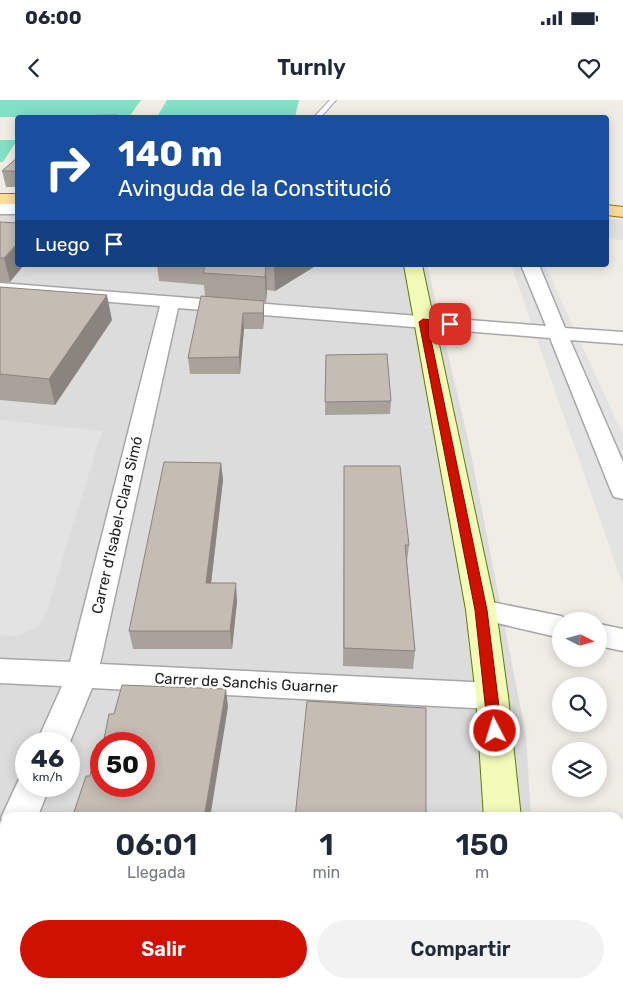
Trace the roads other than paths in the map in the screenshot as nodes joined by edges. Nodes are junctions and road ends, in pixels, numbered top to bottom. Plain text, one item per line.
1 (333, 100) edge
2 (319, 115) edge
3 (0, 199) edge
4 (15, 199) edge
5 (15, 209) edge
6 (0, 210) edge
7 (609, 210) edge
8 (623, 212) edge
9 (413, 267) edge
10 (531, 267) edge
11 (0, 288) edge
12 (170, 302) junction
13 (423, 322) junction
14 (558, 334) junction
15 (623, 338) edge
16 (623, 491) edge
17 (481, 610) junction
18 (552, 625) edge
19 (608, 636) edge
20 (623, 640) edge
21 (0, 671) edge
22 (82, 675) junction
23 (492, 696) junction
24 (57, 732) edge
25 (28, 797) edge
26 (22, 812) edge
27 (502, 812) edge

1 - 2 lane
3 - 4 main road
5 - 6 street
7 - 8 main road
9 - 13 main road
10 - 14 street
11 - 12 street
12 - 13 street
12 - 22 street, Carrer d'Isabel-Clara Simó
13 - 14 street
13 - 17 main road
14 - 15 street
14 - 16 street
17 - 18 street
17 - 23 main road
19 - 20 street
21 - 22 street, Carrer de Sanchis Guarner
22 - 23 street, Carrer de Sanchis Guarner
22 - 24 street, Carrer d'Isabel-Clara Simó
23 - 27 main road
25 - 26 street

